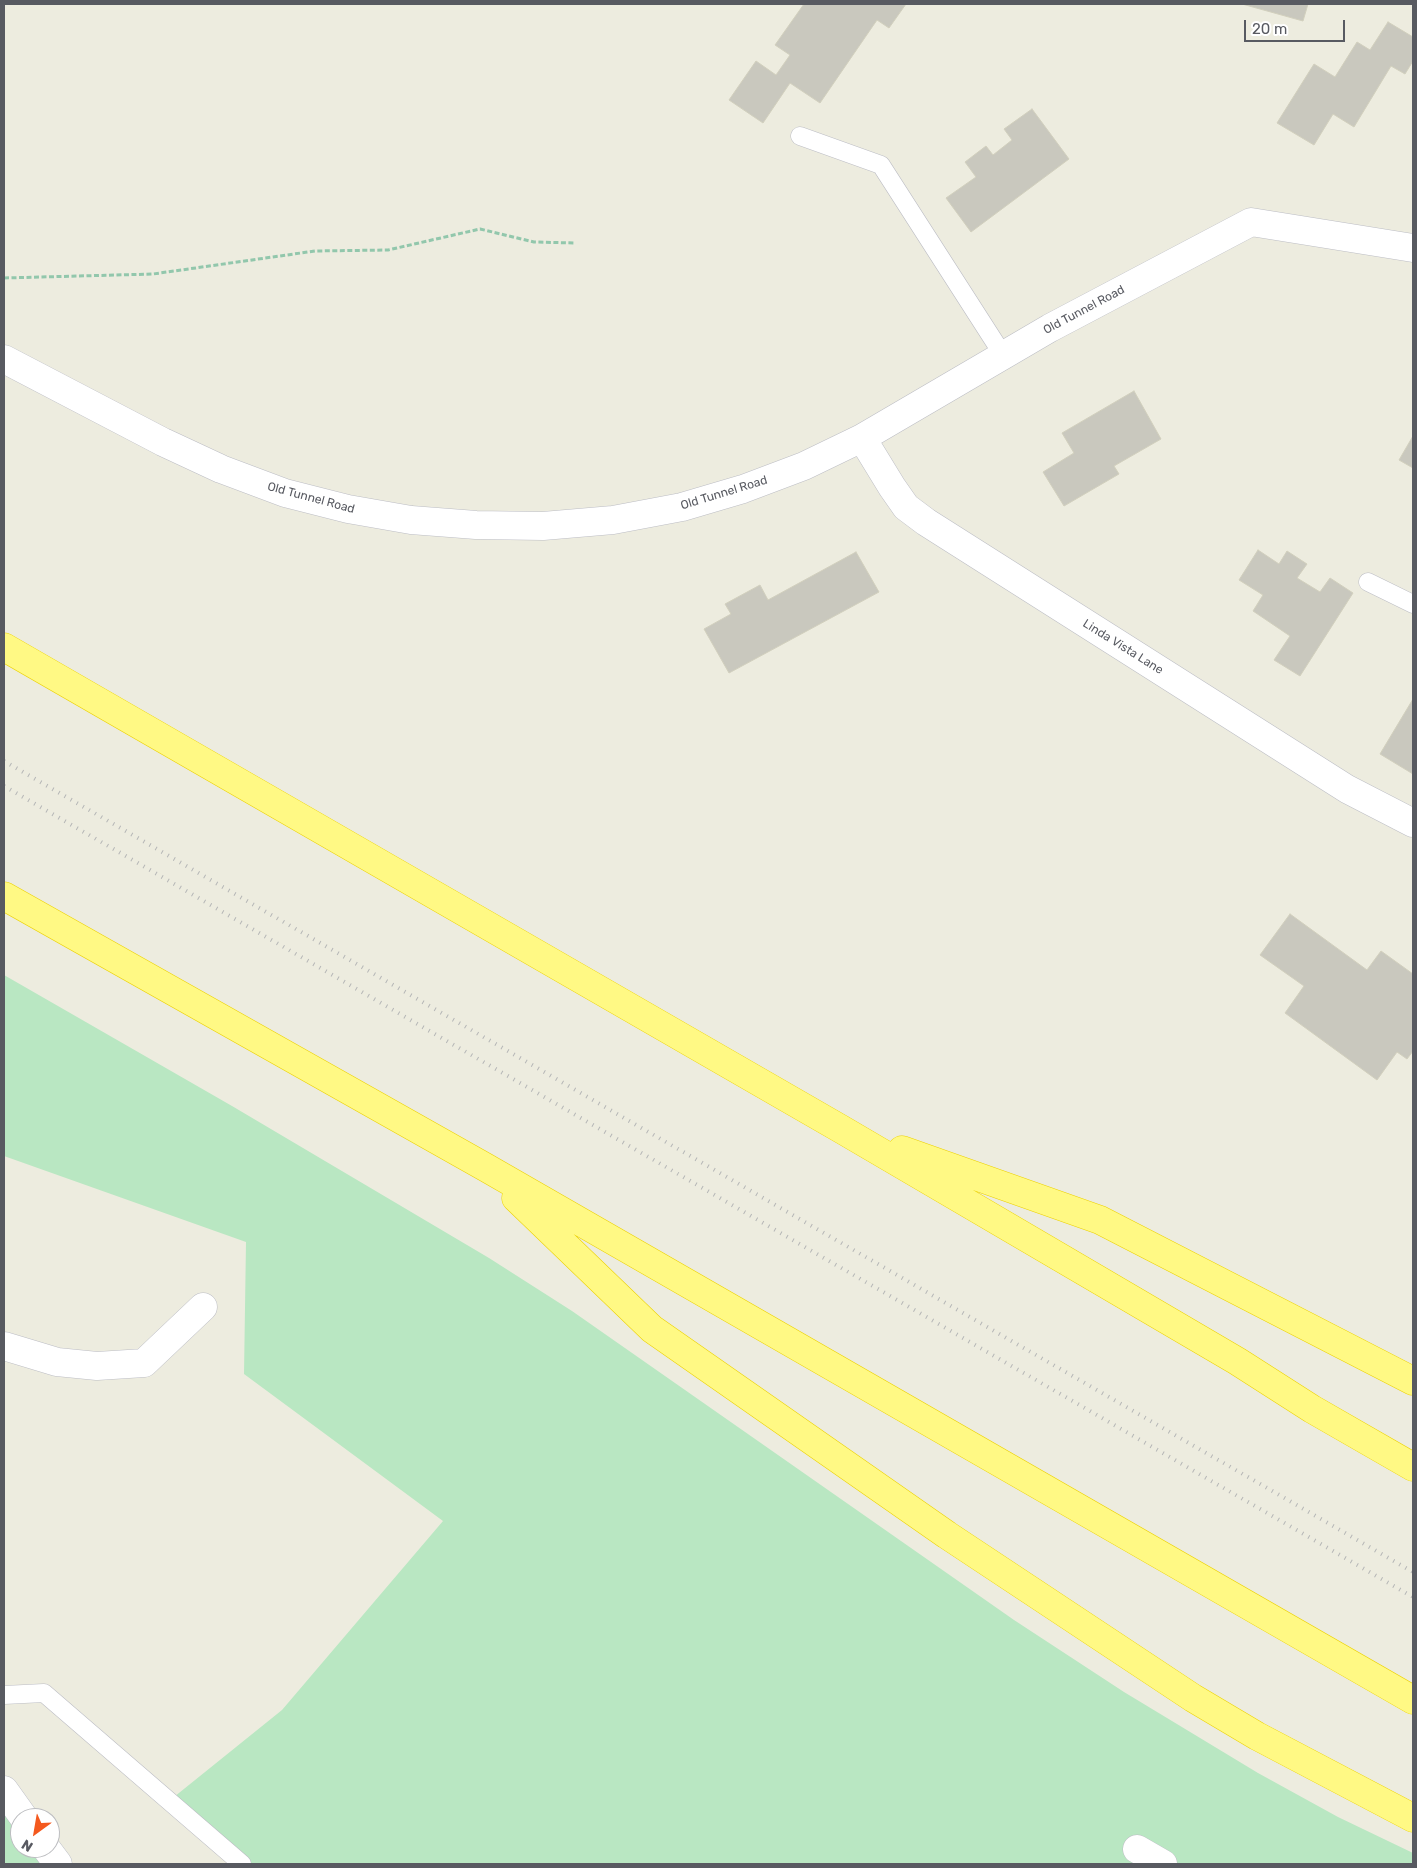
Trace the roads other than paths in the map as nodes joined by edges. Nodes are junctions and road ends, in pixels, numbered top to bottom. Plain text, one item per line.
1 (800, 136) dead end
2 (1413, 248) edge
3 (1003, 355) junction
4 (4, 359) edge
5 (862, 438) junction
6 (1368, 582) dead end
7 (1413, 604) edge
8 (4, 647) edge
9 (1413, 823) edge
10 (4, 896) edge
11 (841, 1129) junction
12 (485, 1167) junction
13 (203, 1307) dead end
14 (4, 1346) edge
15 (1413, 1381) edge
16 (1413, 1467) edge
17 (4, 1695) edge
18 (1413, 1700) edge
19 (4, 1790) edge
20 (17, 1808) edge
21 (1413, 1818) edge
22 (1137, 1848) dead end
23 (242, 1864) edge
24 (1163, 1864) edge

1 - 3 lane
2 - 3 street, Old Tunnel Road
3 - 5 street, Old Tunnel Road
4 - 5 street, Old Tunnel Road
5 - 9 street, Linda Vista Lane
6 - 7 lane
8 - 11 highway
10 - 12 highway
11 - 15 highway
11 - 16 highway
12 - 18 highway
12 - 21 highway
13 - 14 street
17 - 23 lane
19 - 20 street
22 - 24 street

